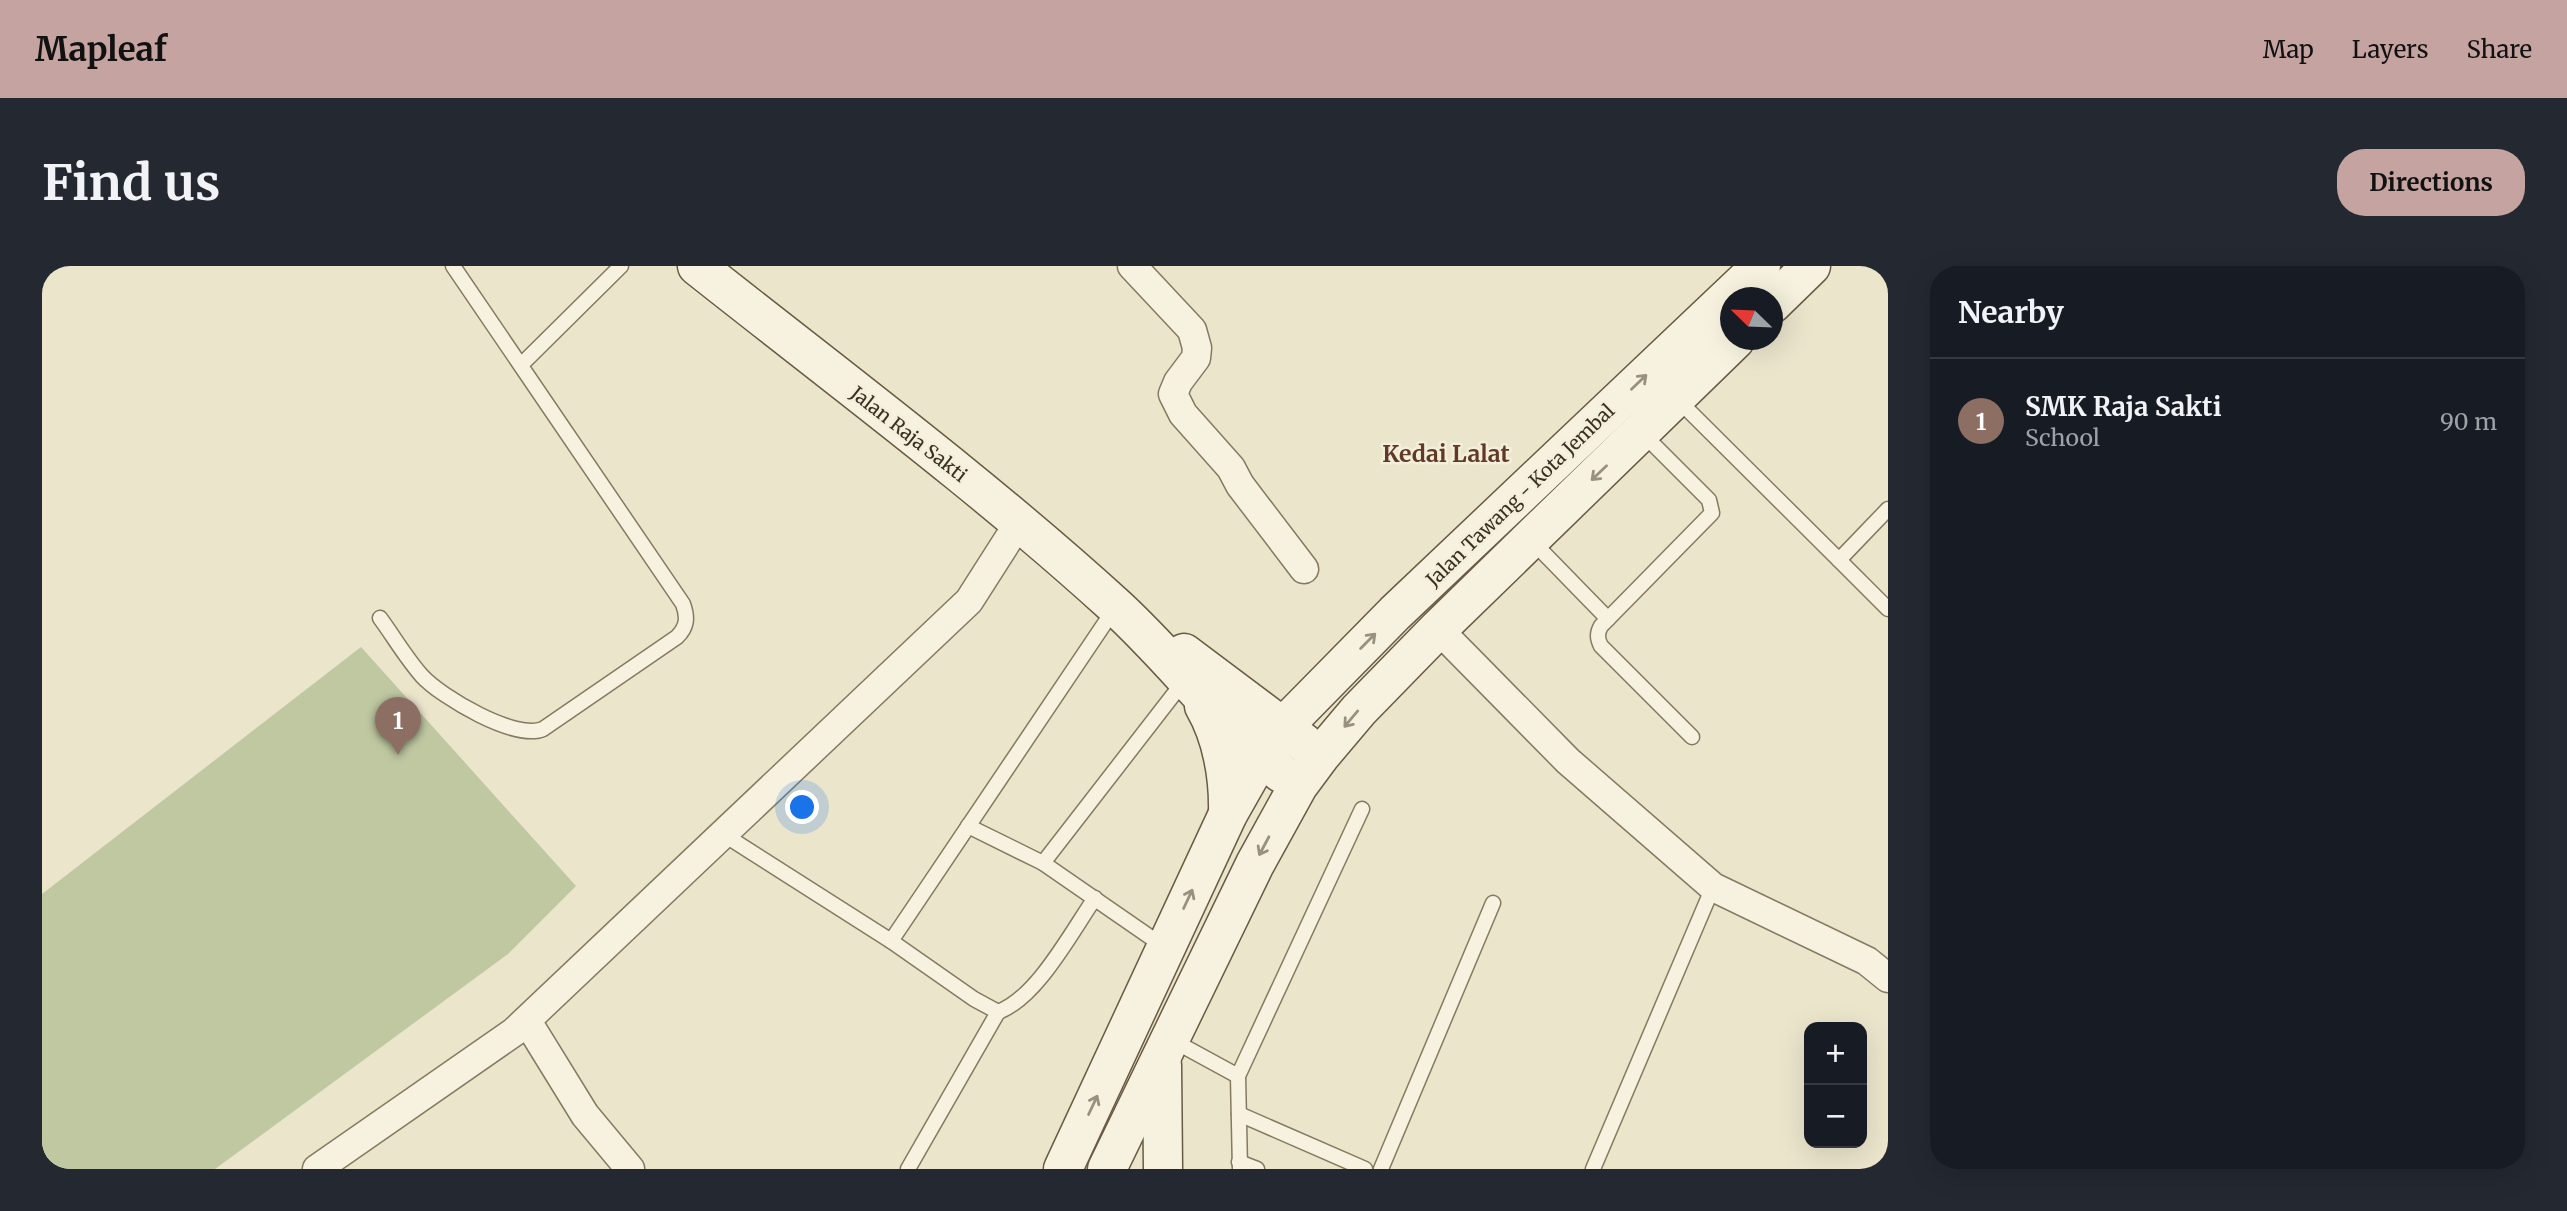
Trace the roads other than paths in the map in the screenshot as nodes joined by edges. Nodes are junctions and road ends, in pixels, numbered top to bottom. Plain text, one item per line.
1 (453, 266) edge
2 (621, 266) edge
3 (697, 266) edge
4 (1132, 266) edge
5 (1761, 266) edge
6 (1811, 266) edge
7 (1783, 293) edge
8 (1725, 350) edge
9 (521, 365) junction
10 (1675, 398) junction
11 (1641, 432) junction
12 (1888, 509) edge
13 (1020, 521) junction
14 (1530, 540) junction
15 (1839, 560) junction
16 (1304, 569) dead end
17 (1116, 607) junction
18 (1888, 608) edge
19 (380, 618) dead end
20 (1608, 619) junction
21 (1438, 629) junction
22 (1196, 680) junction
23 (1319, 688) junction
24 (1692, 737) dead end
25 (1272, 742) junction
26 (1321, 755) junction
27 (1298, 786) junction
28 (1362, 809) dead end
29 (1228, 814) junction
30 (968, 826) junction
31 (723, 834) junction
32 (1043, 863) junction
33 (1713, 887) junction
34 (1095, 898) junction
35 (1493, 903) dead end
36 (891, 941) junction
37 (1166, 948) junction
38 (1888, 978) edge
39 (998, 1012) junction
40 (527, 1021) junction
41 (1166, 1047) junction
42 (1238, 1076) junction
43 (1239, 1114) junction
44 (1240, 1166) edge
45 (1065, 1168) edge
46 (317, 1169) edge
47 (629, 1169) edge
48 (908, 1169) edge
49 (1107, 1169) edge
50 (1163, 1169) edge
51 (1257, 1169) edge
52 (1366, 1169) edge
53 (1381, 1169) edge
54 (1593, 1169) edge

1 - 9 lane
2 - 9 lane
3 - 13 main road, Jalan Raja Sakti
4 - 16 street
23 -> 5 main road, Jalan Tawang - Kota Jembal
6 - 7 main road
8 - 10 main road, Jalan Tawang - Kota Jembal
9 - 19 lane
10 - 11 main road, Jalan Tawang - Kota Jembal
10 - 15 lane
11 -> 14 main road, Jalan Tawang - Kota Jembal
11 - 20 lane
12 - 15 lane
13 - 17 main road, Jalan Raja Sakti
13 - 31 street
14 - 20 lane
14 - 21 main road, Jalan Tawang - Kota Jembal
15 - 18 lane
17 - 22 main road, Jalan Raja Sakti
17 - 30 lane
20 - 24 lane
21 -> 26 main road, Jalan Tawang - Kota Jembal
21 - 33 street
22 - 23 main road
22 - 25 main road, Jalan Raja Sakti
22 - 29 main road
22 - 32 lane
23 - 25 main road, Jalan Tawang - Kota Jembal
25 - 26 main road, Jalan Raja Sakti
25 - 27 main road, Jalan Raja Sakti
25 - 29 main road, Jalan Tawang - Kota Jembal
26 - 27 main road, Jalan Tawang - Kota Jembal
27 -> 41 main road, Jalan Tawang - Kota Jembal
28 - 42 lane
37 -> 29 main road, Jalan Tawang - Kota Jembal
30 - 32 lane
30 - 36 lane
31 - 36 lane
31 - 40 street
32 - 34 lane
33 - 38 street
33 - 54 lane
34 - 37 lane
34 - 39 lane
35 - 53 lane
36 - 39 lane
45 -> 37 main road, Jalan Tawang - Kota Jembal
39 - 48 lane
40 - 46 street
40 - 47 street
41 - 42 lane
41 - 49 main road, Jalan Tawang - Kota Jembal
41 - 50 main road
42 - 43 lane
43 - 44 lane
43 - 52 lane
44 - 51 lane

